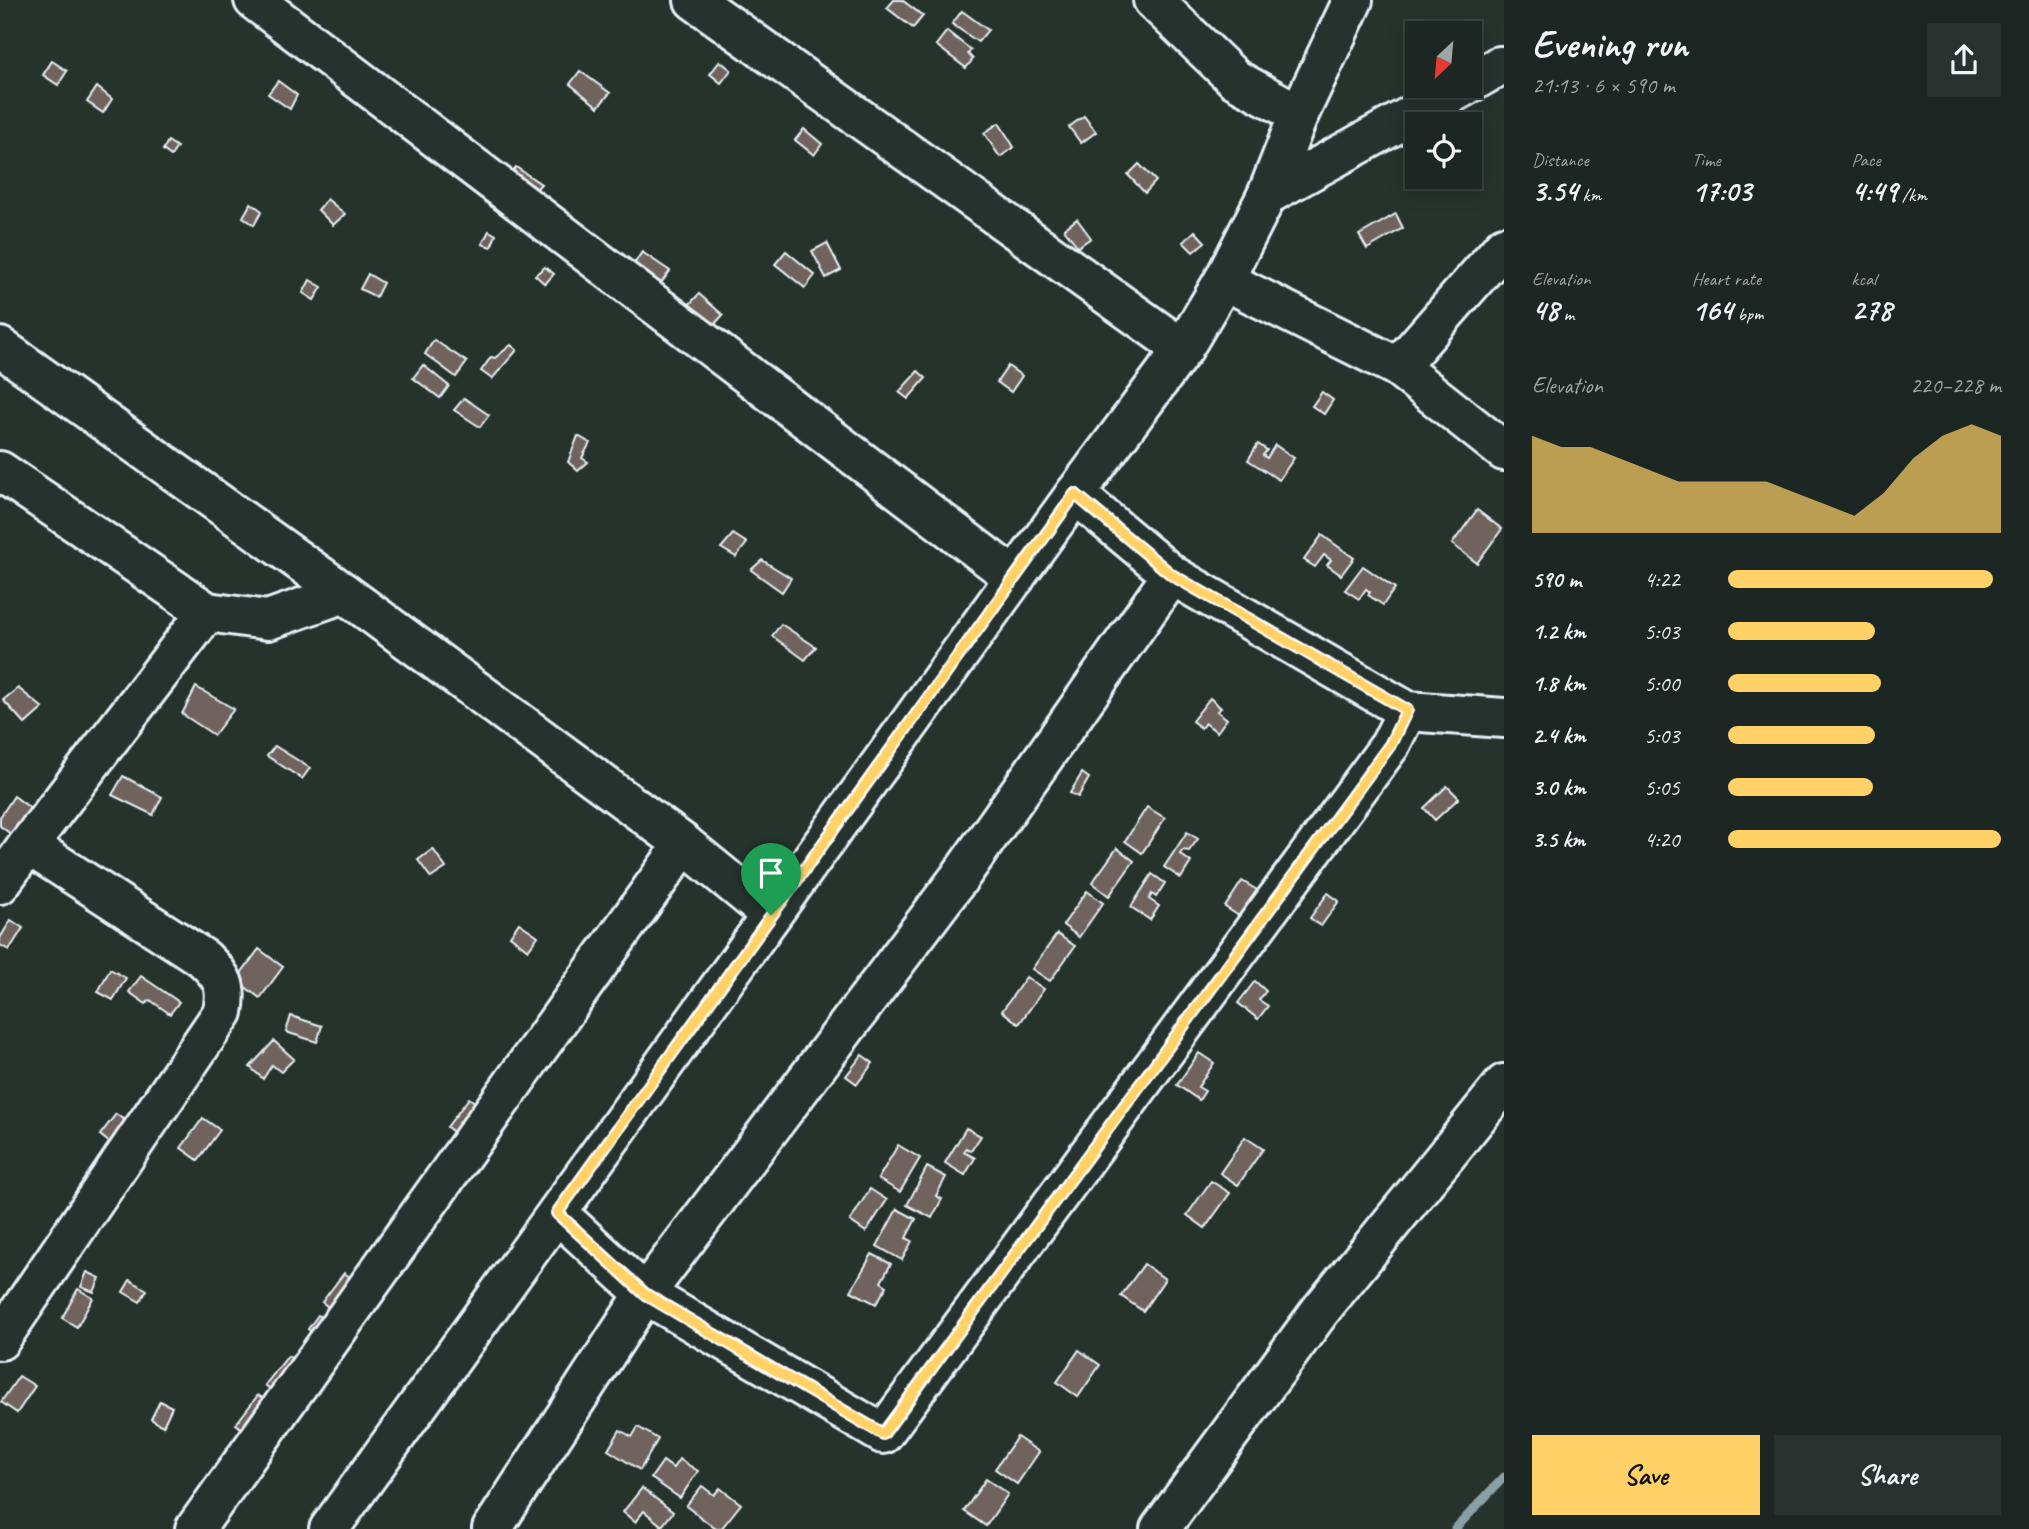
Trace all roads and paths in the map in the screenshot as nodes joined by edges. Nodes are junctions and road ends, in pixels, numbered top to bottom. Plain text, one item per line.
1 (254, 0) edge
2 (694, 0) edge
3 (1153, 0) edge
4 (1353, 0) edge
5 (1504, 66) edge
6 (1482, 76) edge
7 (1443, 98) edge
8 (1299, 114) junction
9 (1267, 195) junction
10 (1504, 246) edge
11 (1224, 280) junction
12 (0, 347) edge
13 (1183, 349) junction
14 (1398, 367) junction
15 (1504, 451) edge
16 (0, 471) edge
17 (1075, 494) junction
18 (1172, 575) junction
19 (1015, 579) junction
20 (344, 593) junction
21 (207, 612) junction
22 (1407, 710) junction
23 (1504, 718) edge
24 (684, 844) junction
25 (28, 845) junction
26 (0, 884) edge
27 (771, 915) junction
28 (1504, 1084) edge
29 (557, 1213) junction
30 (645, 1294) junction
31 (0, 1339) edge
32 (498, 1527) edge
33 (195, 1529) edge
34 (329, 1529) edge
35 (1160, 1529) edge

1 - 19 street
2 - 13 street
3 - 8 street
4 - 8 street
5 - 6 street
7 - 9 street
8 - 9 street
9 - 11 street
10 - 14 street
11 - 13 street
11 - 14 street
12 - 20 street
13 - 17 street
14 - 15 street
16 - 21 street
17 - 18 street
17 - 19 street
18 - 22 street
18 - 30 street
19 - 27 street
20 - 21 street
20 - 24 street
21 - 25 street
22 - 23 street
22 - 30 street
24 - 27 street
24 - 33 street
25 - 26 street
25 - 31 street
27 - 29 street
28 - 35 street
29 - 30 street
29 - 34 street
30 - 32 street

